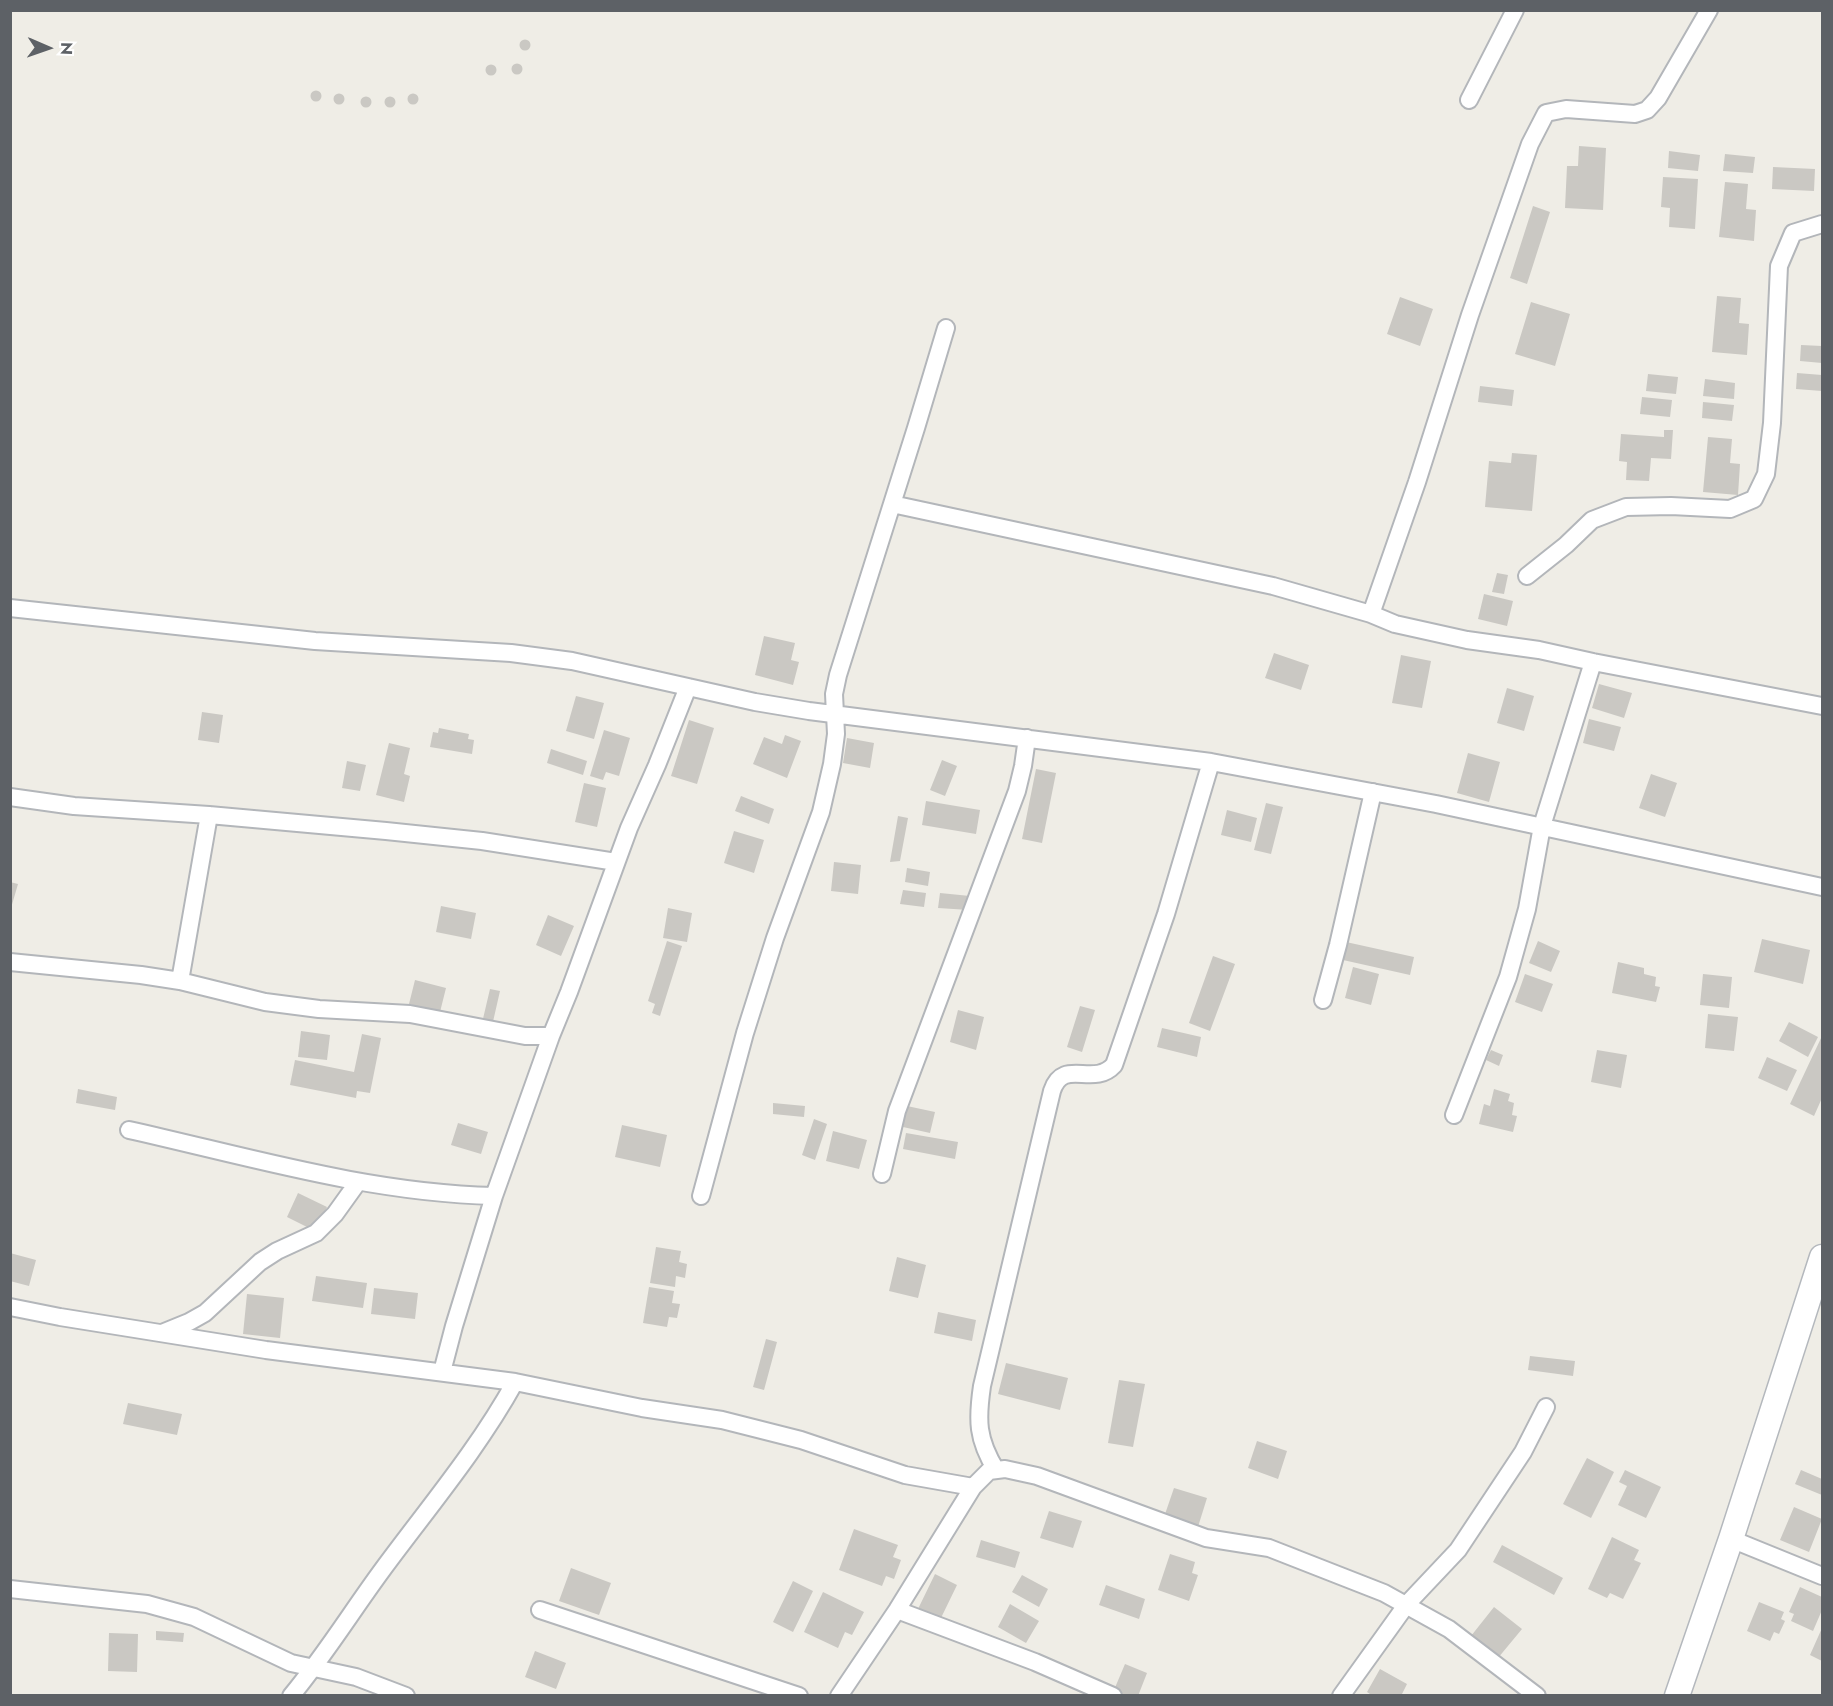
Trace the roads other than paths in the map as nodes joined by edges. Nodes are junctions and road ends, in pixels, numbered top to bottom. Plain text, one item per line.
1 (1515, 10) edge
2 (1709, 10) edge
3 (1469, 100) dead end
4 (1822, 224) edge
5 (946, 328) dead end
6 (892, 504) junction
7 (1527, 576) dead end
8 (10, 608) edge
9 (1371, 614) junction
10 (1593, 662) junction
11 (688, 687) junction
12 (1822, 706) edge
13 (834, 715) junction
14 (1027, 738) junction
15 (1211, 762) junction
16 (1373, 792) junction
17 (10, 797) edge
18 (209, 815) junction
19 (1542, 826) junction
20 (616, 862) junction
21 (1822, 887) edge
22 (10, 962) edge
23 (180, 981) junction
24 (1323, 1000) dead end
25 (550, 1036) junction
26 (1454, 1115) dead end
27 (129, 1130) dead end
28 (882, 1174) dead end
29 (358, 1182) junction
30 (494, 1196) junction
31 (701, 1196) dead end
32 (1822, 1257) edge
33 (10, 1307) edge
34 (161, 1333) junction
35 (442, 1372) junction
36 (515, 1382) junction
37 (1546, 1407) dead end
38 (996, 1470) junction
39 (973, 1487) junction
40 (1731, 1539) junction
41 (1822, 1576) edge
42 (10, 1588) edge
43 (1407, 1604) junction
44 (540, 1610) dead end
45 (897, 1610) junction
46 (314, 1668) junction
47 (291, 1695) edge
48 (406, 1695) edge
49 (799, 1695) edge
50 (839, 1695) edge
51 (1113, 1695) edge
52 (1341, 1695) edge
53 (1537, 1695) edge
54 (1677, 1695) edge

1 - 3 street
2 - 9 street
4 - 7 street
5 - 6 street
6 - 9 street
6 - 13 street
8 - 11 street
9 - 10 street
10 - 12 street
10 - 19 street
11 - 13 street
11 - 20 street
13 - 14 street
13 - 31 street
14 - 15 street
14 - 28 street
15 - 16 street
15 - 38 street
16 - 19 street
16 - 24 street
17 - 18 street
18 - 20 street
18 - 23 street
19 - 21 street
19 - 26 street
20 - 25 street
22 - 23 street
23 - 25 street
25 - 30 street
27 - 29 street
29 - 30 street
29 - 34 street
30 - 35 street
32 - 40 main road
33 - 34 street
34 - 35 street
35 - 36 street
36 - 39 street
36 - 46 street
37 - 43 street
38 - 39 street
38 - 43 street
39 - 45 street
40 - 41 street
40 - 54 main road
42 - 46 street
43 - 52 street
43 - 53 street
44 - 49 street
45 - 50 street
45 - 51 street
46 - 47 street
46 - 48 street

